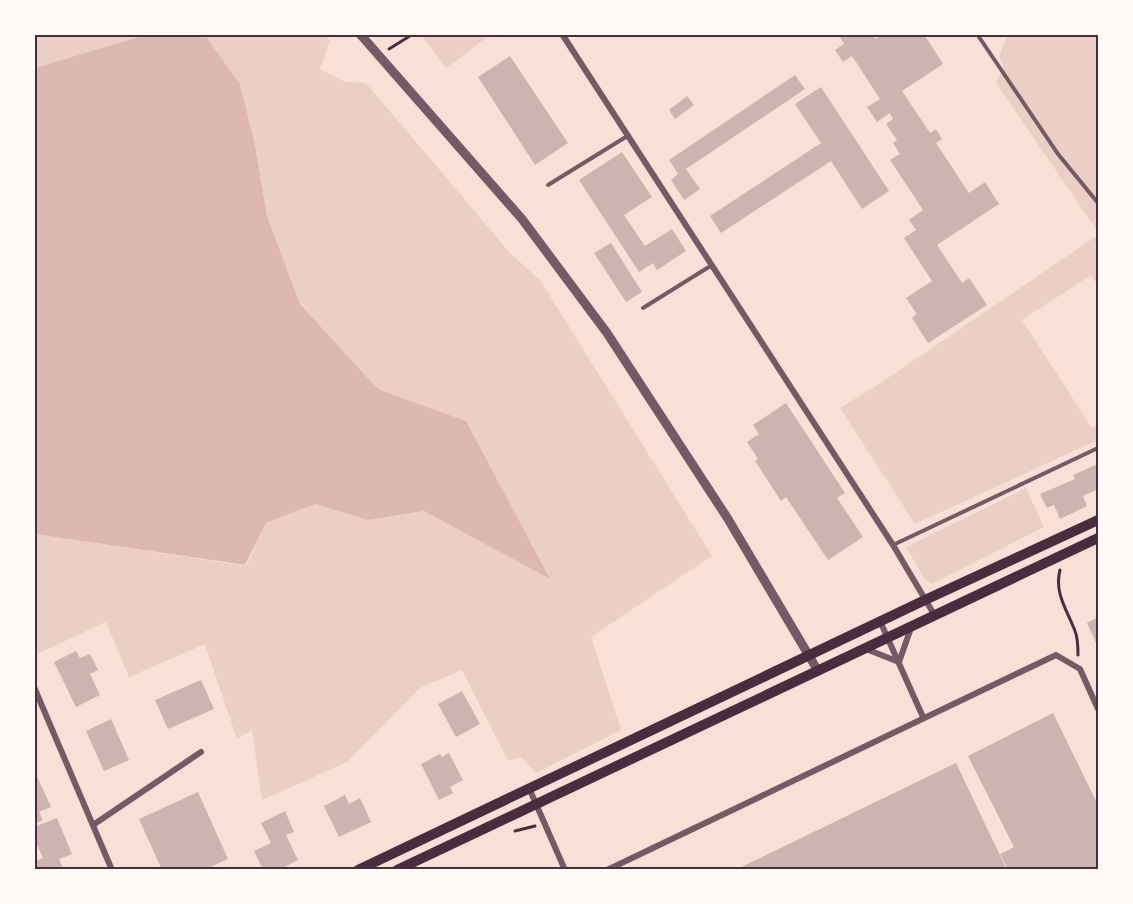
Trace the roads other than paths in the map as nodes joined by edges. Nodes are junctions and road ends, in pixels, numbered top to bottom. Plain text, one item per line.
1 (360, 34) edge
2 (562, 34) edge
3 (977, 34) edge
4 (629, 135) junction
5 (548, 185) dead end
6 (1098, 203) edge
7 (712, 264) junction
8 (643, 308) dead end
9 (1098, 448) edge
10 (1098, 520) edge
11 (1098, 538) edge
12 (893, 545) junction
13 (925, 600) junction
14 (935, 616) junction
15 (880, 621) junction
16 (911, 627) junction
17 (888, 639) junction
18 (865, 649) junction
19 (809, 655) junction
20 (899, 662) junction
21 (818, 671) junction
22 (34, 687) edge
23 (1098, 709) edge
24 (923, 717) junction
25 (201, 752) dead end
26 (528, 788) junction
27 (536, 805) junction
28 (93, 825) junction
29 (112, 870) edge
30 (358, 870) edge
31 (397, 870) edge
32 (565, 870) edge
33 (607, 870) edge

1 - 19 street
2 - 4 street
3 - 6 lane
4 - 5 lane
4 - 7 street
7 - 8 lane
7 - 12 street
9 - 12 lane
10 - 13 main road
11 - 14 main road
12 - 13 street
13 - 14 street
13 - 15 main road
14 - 16 main road
15 - 17 street
15 - 19 main road
16 - 17 main road
16 - 20 street
17 - 18 main road
17 - 20 street
18 - 20 street
18 - 21 main road
19 - 21 street
19 - 26 main road
20 - 24 street
21 - 27 main road
22 - 28 street
23 - 24 street
24 - 33 street
25 - 28 street
26 - 27 street
26 - 30 main road
27 - 31 main road
27 - 32 street
28 - 29 street

